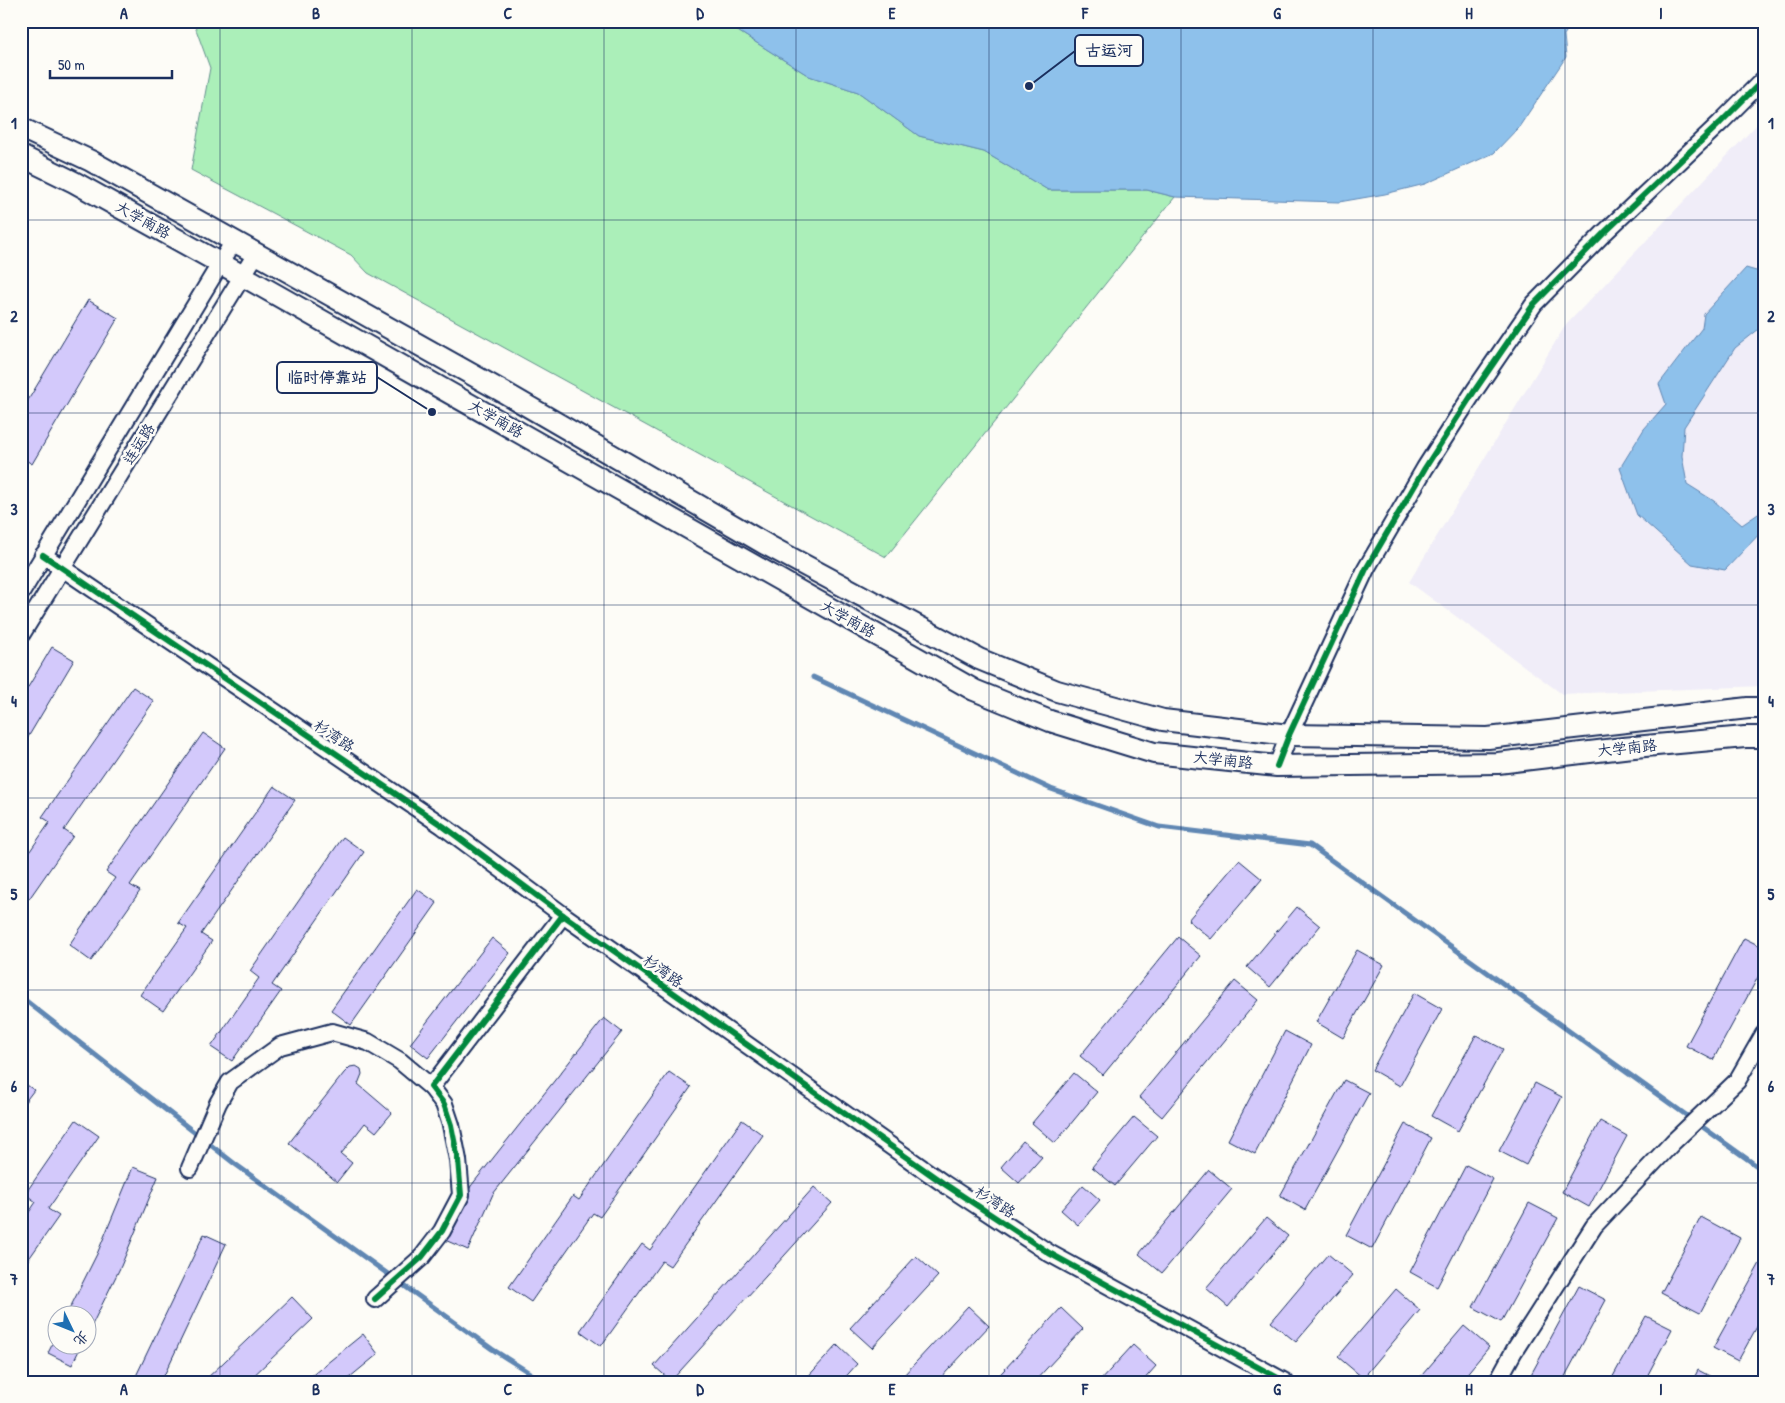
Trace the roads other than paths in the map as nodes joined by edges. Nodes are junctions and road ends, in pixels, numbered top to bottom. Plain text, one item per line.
1 (1764, 79) edge
2 (21, 128) edge
3 (21, 156) edge
4 (234, 241) junction
5 (256, 254) junction
6 (221, 264) junction
7 (243, 276) junction
8 (43, 555) junction
9 (62, 568) junction
10 (21, 592) edge
11 (21, 635) edge
12 (1764, 708) edge
13 (1289, 735) junction
14 (1764, 737) edge
15 (1277, 766) junction
16 (563, 915) junction
17 (1764, 1034) edge
18 (431, 1087) junction
19 (190, 1168) dead end
20 (375, 1299) dead end
21 (1280, 1381) edge
22 (1497, 1382) edge

1 - 13 street
2 - 4 main road, 大学南路
3 - 6 main road, 大学南路
4 - 5 main road, 大学南路
4 - 6 street, 连运路
5 - 7 street, 连运路
5 - 13 main road, 大学南路
6 - 7 main road, 大学南路
6 - 8 street, 连运路
7 - 9 street, 连运路
7 - 15 main road, 大学南路
8 - 9 street, 杉湾路
8 - 10 street, 连运路
9 - 11 street, 连运路
9 - 16 street, 杉湾路
12 - 13 main road, 大学南路
13 - 15 street
14 - 15 main road, 大学南路
16 - 18 street
16 - 21 street, 杉湾路
17 - 22 street
18 - 19 street
18 - 20 street

